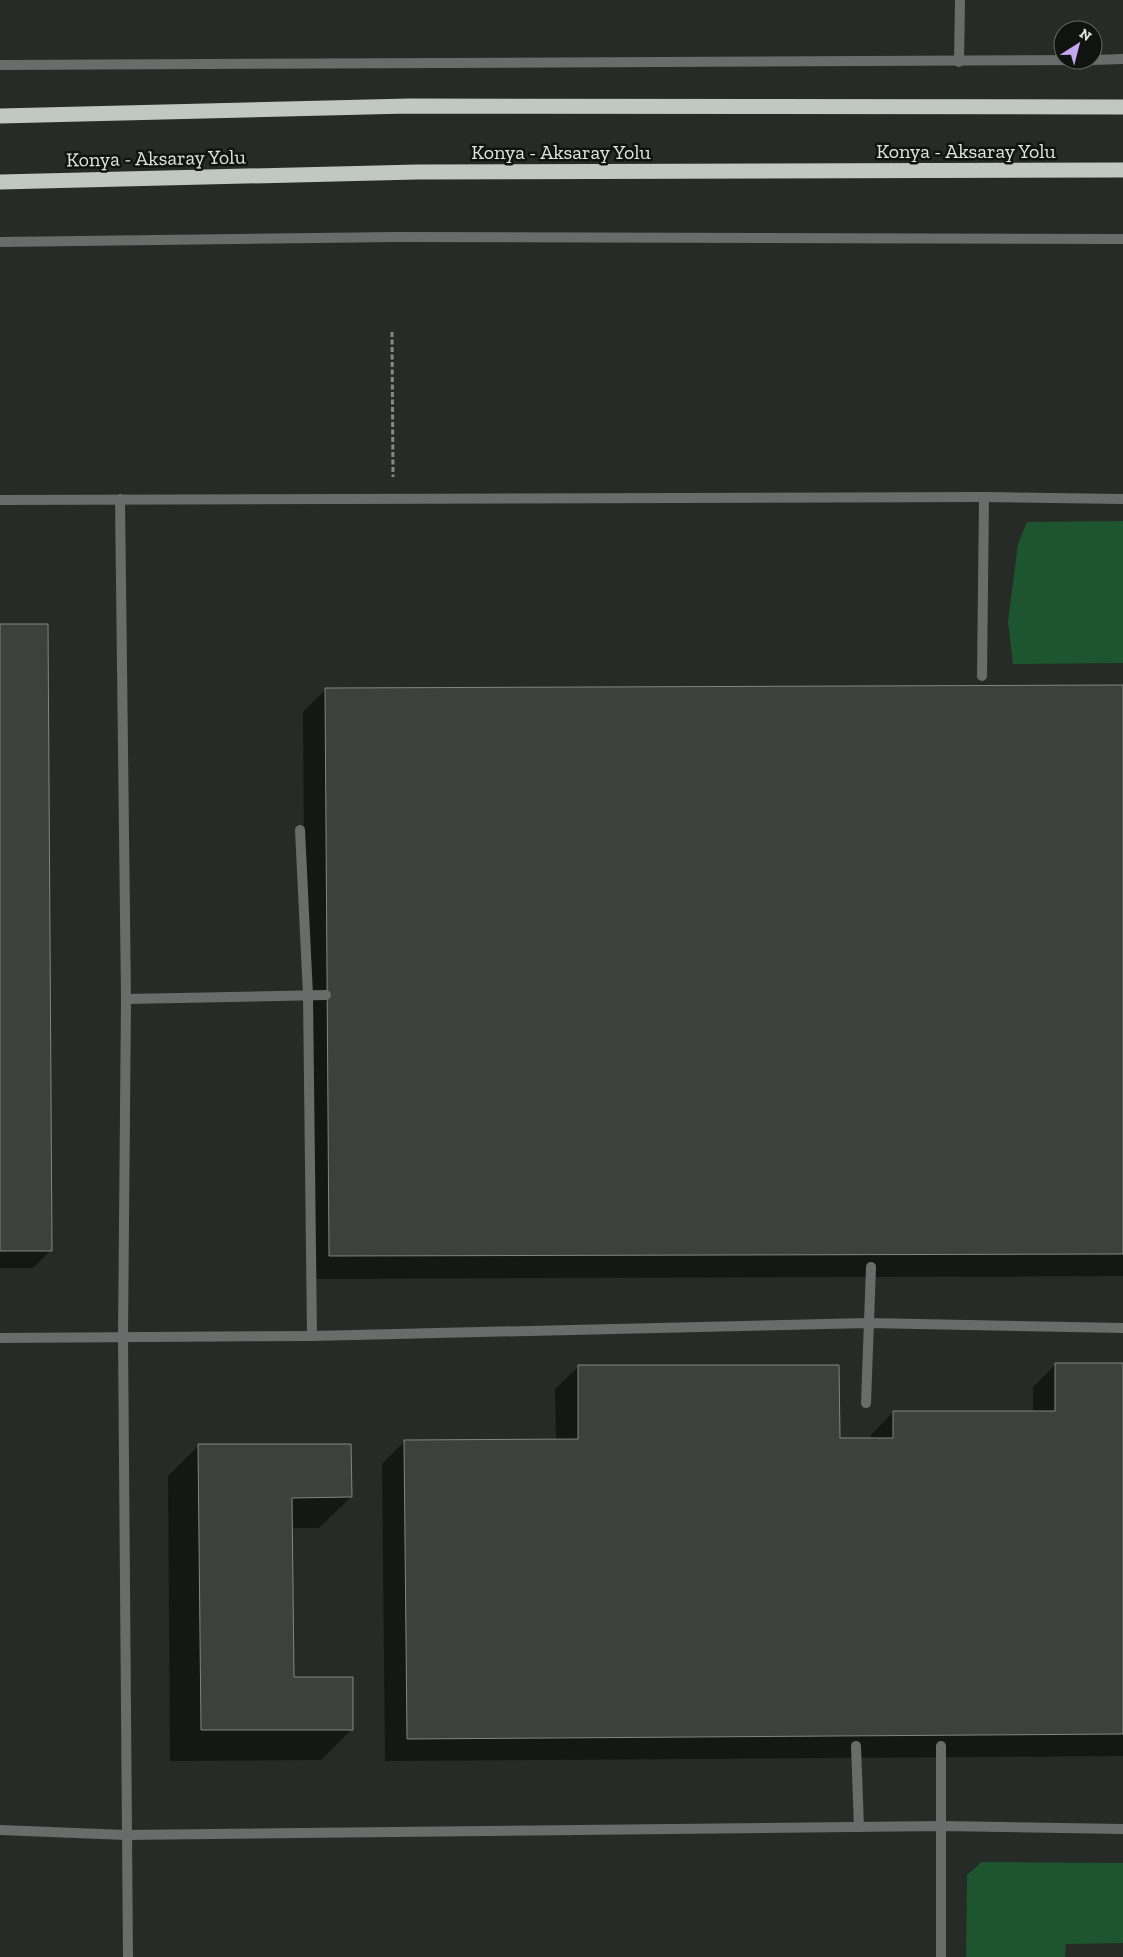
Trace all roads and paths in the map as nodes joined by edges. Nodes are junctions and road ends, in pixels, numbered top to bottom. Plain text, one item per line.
1 (960, 0) edge
2 (1123, 59) edge
3 (1053, 60) edge
4 (1103, 60) edge
5 (959, 62) junction
6 (0, 65) edge
7 (1123, 107) edge
8 (0, 116) edge
9 (1123, 170) edge
10 (0, 182) edge
11 (1123, 239) edge
12 (0, 242) edge
13 (392, 332) dead end
14 (984, 497) junction
15 (120, 499) junction
16 (1123, 499) edge
17 (0, 500) edge
18 (393, 500) junction
19 (982, 676) dead end
20 (300, 830) dead end
21 (308, 995) junction
22 (326, 995) dead end
23 (126, 999) junction
24 (871, 1267) dead end
25 (868, 1323) junction
26 (1123, 1328) edge
27 (312, 1336) junction
28 (123, 1337) junction
29 (0, 1338) edge
30 (866, 1404) dead end
31 (856, 1746) dead end
32 (941, 1746) dead end
33 (942, 1826) junction
34 (859, 1827) junction
35 (1123, 1828) edge
36 (0, 1830) edge
37 (126, 1835) junction
38 (128, 1957) edge
39 (941, 1957) edge

1 - 5 street
2 - 4 street
3 - 5 street
5 - 6 street
7 - 8 highway
9 - 10 highway, Konya - Aksaray Yolu
11 - 12 street
13 - 18 path
14 - 16 street
14 - 18 street
14 - 19 street
15 - 17 street
15 - 18 street
15 - 23 street
20 - 21 street
21 - 22 street
21 - 23 street
21 - 27 street
23 - 28 street
24 - 25 street
25 - 26 street
25 - 27 street
25 - 30 street
27 - 28 street
28 - 29 street
28 - 37 street
31 - 34 street
32 - 33 street
33 - 34 street
33 - 35 street
33 - 39 street
34 - 37 street
36 - 37 street
37 - 38 street

